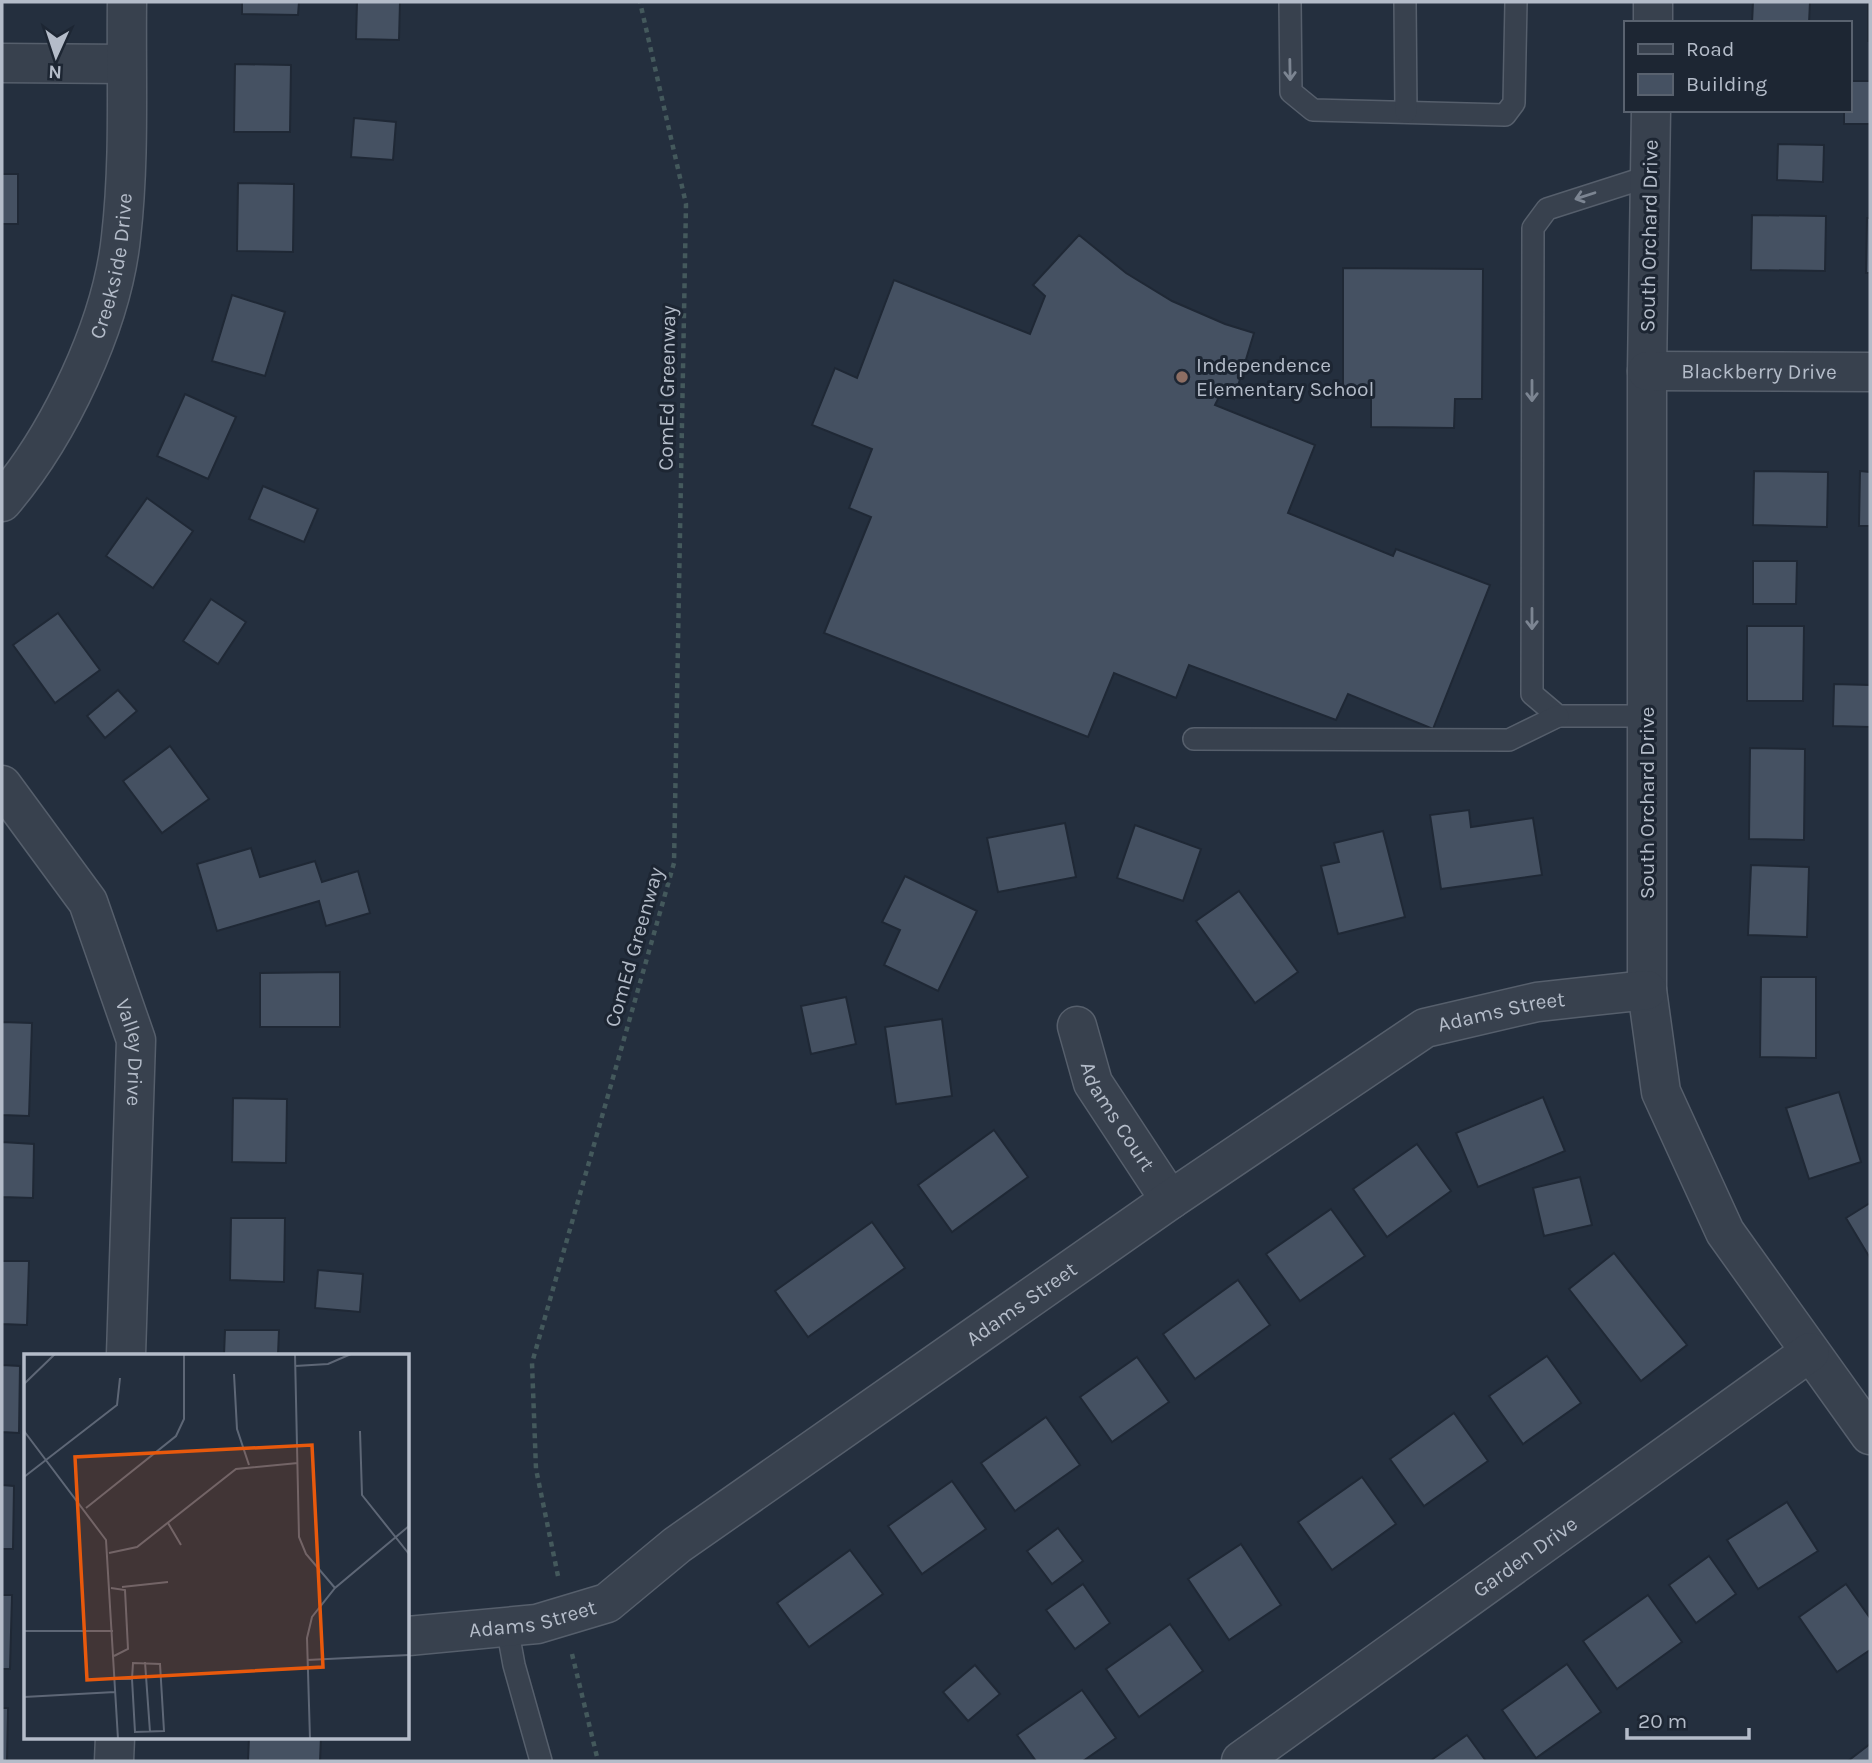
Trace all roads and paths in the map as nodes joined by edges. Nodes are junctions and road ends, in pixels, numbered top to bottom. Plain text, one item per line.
1 (127, 2) edge
2 (640, 2) edge
3 (1290, 2) edge
4 (1405, 2) edge
5 (1516, 2) edge
6 (1653, 2) edge
7 (1653, 21) edge
8 (2, 63) edge
9 (126, 64) junction
10 (1406, 112) junction
11 (1651, 112) edge
12 (1650, 176) junction
13 (1647, 371) junction
14 (1870, 372) edge
15 (2, 502) edge
16 (1558, 716) junction
17 (1647, 716) junction
18 (1194, 739) dead end
19 (2, 785) edge
20 (1647, 990) junction
21 (1077, 1026) dead end
22 (1170, 1200) junction
23 (1810, 1352) junction
24 (126, 1354) edge
25 (1870, 1435) edge
26 (567, 1616) junction
27 (507, 1627) junction
28 (410, 1636) edge
29 (115, 1738) edge
30 (114, 1761) edge
31 (541, 1761) edge
32 (598, 1761) edge
33 (1241, 1761) edge

1 - 9 street, Creekside Drive
2 - 26 path, ComEd Greenway
3 -> 10 lane
4 - 10 lane
5 - 10 lane
6 - 7 street
8 - 9 street
9 - 15 street, Creekside Drive
11 - 12 street, South Orchard Drive
12 - 13 street, South Orchard Drive
12 -> 16 lane
13 - 14 street, Blackberry Drive
13 - 17 street, South Orchard Drive
16 - 17 lane
16 - 18 lane
17 - 20 street, South Orchard Drive
19 - 24 street, Valley Drive
20 - 22 street, Adams Street
20 - 23 street, South Orchard Drive
21 - 22 street, Adams Court
22 - 26 street, Adams Street
23 - 25 street, South Orchard Drive
23 - 33 street, Garden Drive
26 - 27 street, Adams Street
26 - 32 path, ComEd Greenway
27 - 28 street, Adams Street
27 - 31 lane
29 - 30 street

